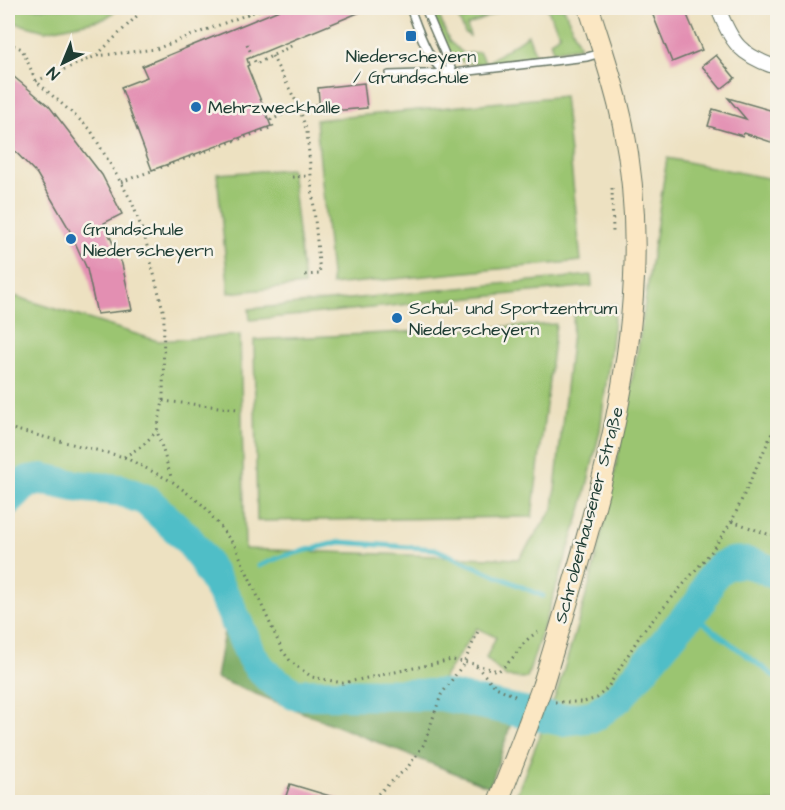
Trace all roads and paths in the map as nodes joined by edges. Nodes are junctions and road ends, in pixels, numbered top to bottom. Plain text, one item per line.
1 (145, 8) edge
2 (245, 8) edge
3 (264, 8) edge
4 (410, 8) edge
5 (425, 8) edge
6 (589, 8) edge
7 (718, 8) edge
8 (248, 15) junction
9 (235, 19) junction
10 (239, 26) dead end
11 (8, 43) edge
12 (247, 44) dead end
13 (295, 44) dead end
14 (603, 52) junction
15 (96, 56) junction
16 (272, 56) junction
17 (777, 68) edge
18 (453, 73) junction
19 (389, 75) dead end
20 (36, 81) junction
21 (320, 104) dead end
22 (299, 108) junction
23 (310, 176) junction
24 (292, 177) dead end
25 (121, 182) junction
26 (611, 182) dead end
27 (614, 237) dead end
28 (303, 275) dead end
29 (163, 401) junction
30 (237, 409) dead end
31 (777, 420) edge
32 (8, 428) edge
33 (157, 431) junction
34 (124, 457) junction
35 (173, 482) junction
36 (732, 521) junction
37 (777, 538) edge
38 (479, 629) dead end
39 (546, 629) dead end
40 (464, 663) junction
41 (474, 664) junction
42 (545, 692) junction
43 (528, 699) dead end
44 (375, 798) junction
45 (369, 802) edge
46 (383, 802) edge
47 (498, 802) edge

1 - 15 path
2 - 8 path
3 - 8 path
4 - 18 lane
5 - 18 lane
6 - 14 main road, Schrobenhausener Straße
7 - 17 street
8 - 9 path
9 - 10 path
9 - 15 path
11 - 20 path
12 - 16 path
13 - 16 path
14 - 18 lane
14 - 42 main road, Schrobenhausener Straße
15 - 20 path
16 - 22 path
18 - 19 lane
20 - 25 path
21 - 22 path
22 - 23 path
22 - 25 path
23 - 24 path
23 - 28 path
25 - 29 path
26 - 27 path
29 - 30 path
29 - 33 path
31 - 36 path
32 - 34 path
33 - 34 path
33 - 35 path
34 - 35 path
35 - 40 path
36 - 37 path
36 - 42 path
38 - 40 path
39 - 41 path
40 - 41 path
40 - 44 path
41 - 43 path
42 - 47 main road, Schrobenhausener Straße, bridge
44 - 45 path
44 - 46 path

